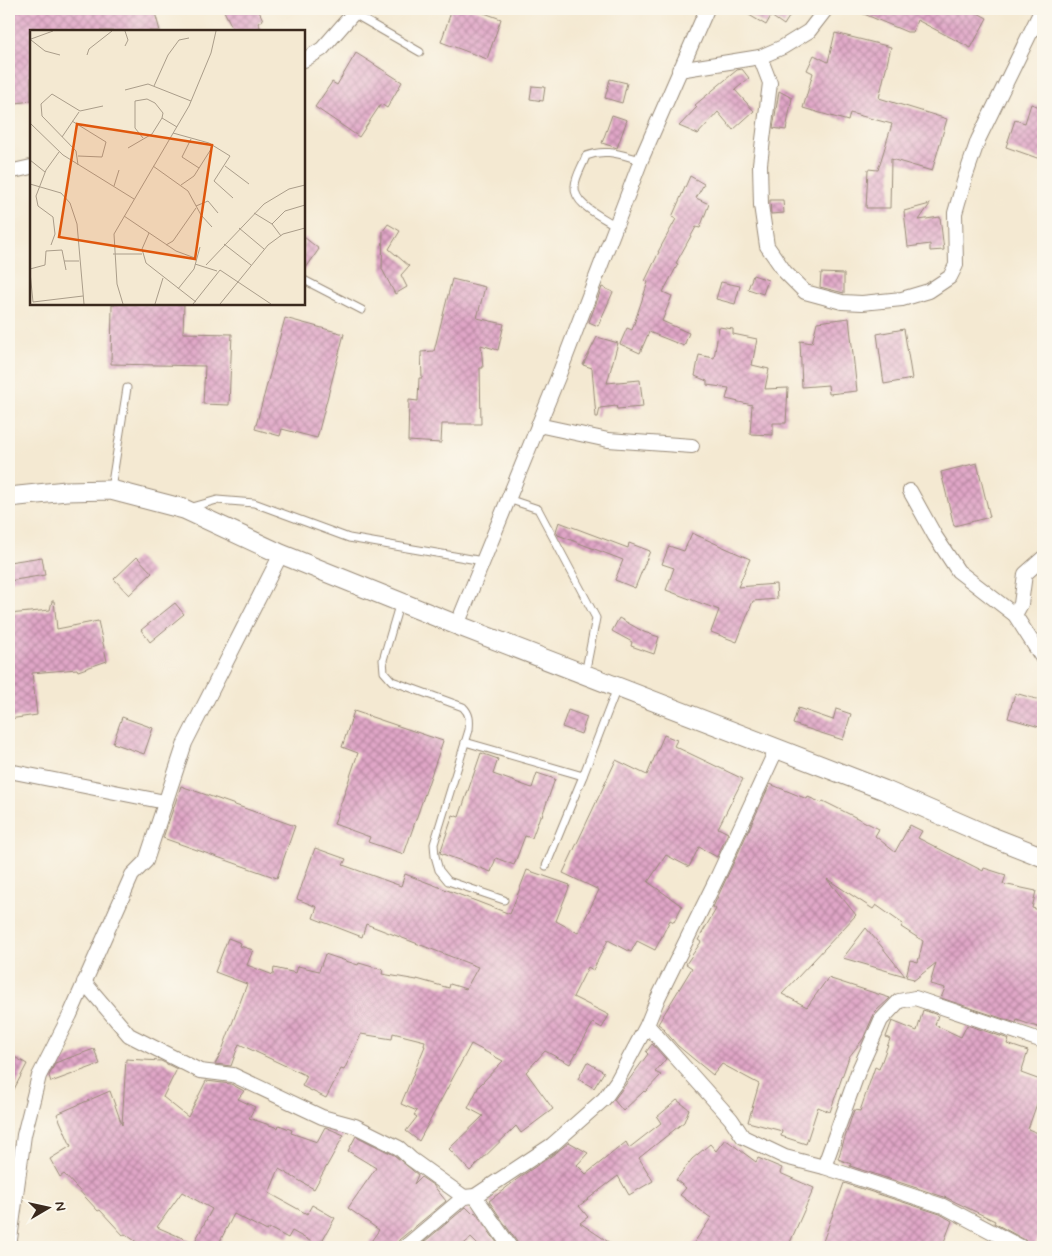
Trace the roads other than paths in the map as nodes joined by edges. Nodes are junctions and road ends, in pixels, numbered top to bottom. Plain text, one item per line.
1 (707, 9) edge
2 (826, 9) edge
3 (1042, 9) edge
4 (356, 11) edge
5 (420, 52) dead end
6 (760, 57) junction
7 (305, 59) edge
8 (679, 70) junction
9 (641, 160) junction
10 (30, 167) edge
11 (9, 172) edge
12 (616, 226) junction
13 (305, 281) edge
14 (362, 310) dead end
15 (127, 388) dead end
16 (538, 425) junction
17 (692, 446) dead end
18 (111, 490) junction
19 (910, 491) dead end
20 (9, 497) edge
21 (508, 500) junction
22 (184, 509) junction
23 (281, 554) junction
24 (1043, 558) edge
25 (483, 561) junction
26 (400, 602) junction
27 (1015, 615) junction
28 (457, 625) junction
29 (1043, 659) edge
30 (585, 674) junction
31 (617, 687) junction
32 (465, 742) junction
33 (777, 748) junction
34 (9, 771) edge
35 (584, 776) junction
36 (165, 802) junction
37 (1043, 857) edge
38 (546, 866) dead end
39 (504, 900) dead end
40 (84, 982) junction
41 (647, 1025) junction
42 (1043, 1041) edge
43 (824, 1167) junction
44 (469, 1196) junction
45 (9, 1247) edge
46 (404, 1247) edge
47 (510, 1247) edge
48 (1021, 1247) edge

1 - 8 street
2 - 6 street
3 - 6 street
4 - 5 lane
4 - 7 street
6 - 8 street
8 - 9 street
9 - 12 street
9 - 12 lane
10 - 11 street
12 - 16 street
13 - 14 lane
15 - 18 lane
16 - 17 street
16 - 21 street
18 - 20 street
18 - 22 street
19 - 27 street
21 - 25 street
21 - 30 lane
22 - 23 street
22 - 25 lane
23 - 26 street
23 - 36 street
24 - 27 street
25 - 28 street
26 - 28 street
26 - 32 lane
27 - 29 street
28 - 30 street
30 - 31 street
31 - 33 street
31 - 35 lane
32 - 35 lane
32 - 39 lane
33 - 37 street
33 - 41 street
34 - 36 street
35 - 38 lane
36 - 40 street
40 - 44 street
40 - 45 street
41 - 43 street
41 - 44 street
42 - 43 street
43 - 48 street
44 - 46 street
44 - 47 street

